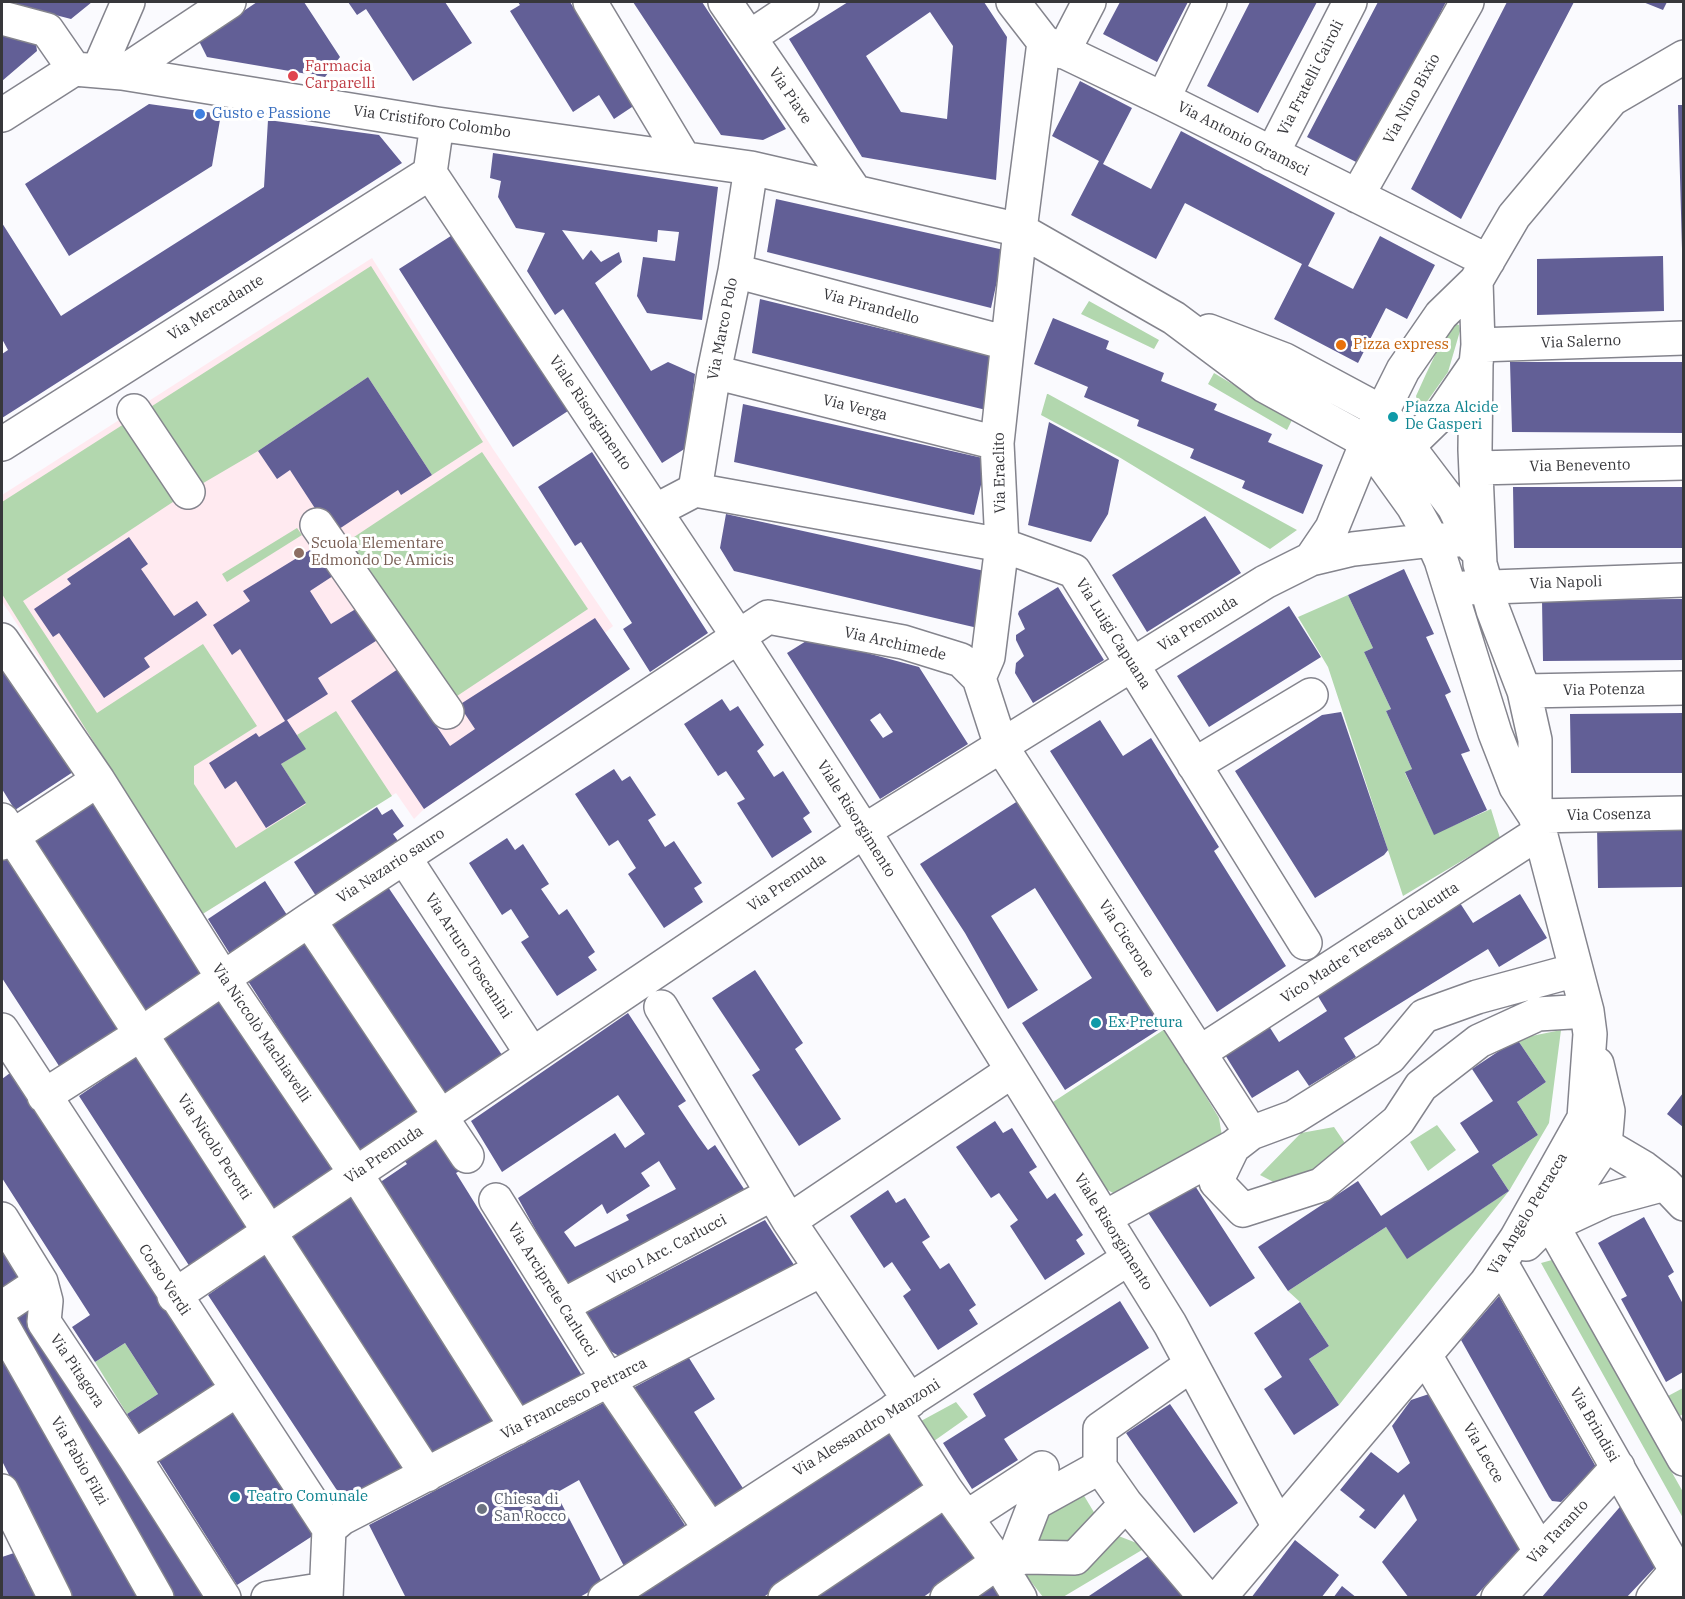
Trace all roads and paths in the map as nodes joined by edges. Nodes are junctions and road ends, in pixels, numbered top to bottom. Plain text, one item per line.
1 (128, 2) edge
2 (229, 2) edge
3 (590, 2) edge
4 (724, 2) edge
5 (802, 2) edge
6 (1013, 2) edge
7 (1089, 2) edge
8 (1210, 2) edge
9 (1350, 2) edge
10 (1467, 2) edge
11 (2, 18) edge
12 (750, 37) junction
13 (1053, 47) junction
14 (1683, 57) edge
15 (98, 71) junction
16 (1163, 99) junction
17 (2, 115) edge
18 (437, 124) junction
19 (1272, 154) junction
20 (683, 157) junction
21 (751, 168) junction
22 (429, 173) junction
23 (854, 190) junction
24 (1357, 196) junction
25 (1020, 230) junction
26 (735, 271) junction
27 (1482, 271) junction
28 (1174, 318) junction
29 (1683, 338) edge
30 (1007, 343) junction
31 (1477, 355) junction
32 (714, 372) junction
33 (134, 411) dead end
34 (1382, 412) junction
35 (1367, 442) junction
36 (997, 443) junction
37 (2, 444) edge
38 (1407, 446) junction
39 (1683, 463) edge
40 (1476, 468) junction
41 (695, 489) junction
42 (188, 492) dead end
43 (655, 512) junction
44 (317, 525) dead end
45 (1432, 540) junction
46 (1002, 545) junction
47 (1311, 559) junction
48 (1478, 561) junction
49 (1683, 580) edge
50 (1449, 590) junction
51 (738, 636) junction
52 (2, 640) edge
53 (1132, 665) junction
54 (979, 678) junction
55 (1683, 688) edge
56 (1524, 691) junction
57 (1311, 695) dead end
58 (447, 712) dead end
59 (1000, 746) junction
60 (1194, 765) junction
61 (98, 780) junction
62 (1683, 813) edge
63 (1538, 824) junction
64 (864, 831) junction
65 (5, 833) edge
66 (404, 857) junction
67 (309, 920) junction
68 (1305, 943) dead end
69 (1576, 970) junction
70 (223, 978) junction
71 (661, 1007) dead end
72 (1588, 1022) junction
73 (141, 1034) junction
74 (7, 1050) edge
75 (1199, 1053) junction
76 (532, 1054) junction
77 (1012, 1071) junction
78 (44, 1096) junction
79 (441, 1116) junction
80 (1584, 1118) junction
81 (1242, 1140) junction
82 (1605, 1145) junction
83 (467, 1156) dead end
84 (356, 1174) junction
85 (1664, 1185) edge
86 (772, 1194) junction
87 (496, 1200) dead end
88 (1104, 1218) junction
89 (2, 1219) edge
90 (789, 1221) junction
91 (1545, 1228) junction
92 (269, 1232) junction
93 (1129, 1258) junction
94 (822, 1270) junction
95 (1495, 1275) junction
96 (41, 1282) junction
97 (174, 1296) junction
98 (562, 1306) junction
99 (2, 1308) edge
100 (2, 1325) edge
101 (1425, 1355) junction
102 (1191, 1365) junction
103 (609, 1381) junction
104 (237, 1390) junction
105 (902, 1406) junction
106 (517, 1428) junction
107 (134, 1457) junction
108 (1683, 1459) edge
109 (1100, 1467) junction
110 (1618, 1467) junction
111 (1041, 1468) dead end
112 (428, 1475) junction
113 (946, 1490) junction
114 (2, 1491) edge
115 (1126, 1504) junction
116 (967, 1517) junction
117 (1280, 1527) junction
118 (10, 1528) edge
119 (710, 1528) junction
120 (329, 1529) junction
121 (1540, 1551) junction
122 (1006, 1561) junction
123 (1681, 1574) edge
124 (326, 1593) edge
125 (55, 1598) edge
126 (157, 1598) edge
127 (224, 1598) edge
128 (268, 1598) edge
129 (605, 1598) edge
130 (785, 1598) edge
131 (947, 1598) edge
132 (1020, 1598) edge
133 (1206, 1598) edge
134 (1220, 1598) edge
135 (1498, 1598) edge
136 (1653, 1598) edge

1 - 15 street
2 - 15 street
3 - 20 street
4 - 12 street, Via Piave
5 - 12 street
6 - 13 street, Via Antonio Gramsci
7 - 13 street
8 - 16 street
9 - 19 street, Via Fratelli Cairoli
10 - 24 street, Via Nino Bixio
11 - 15 street
12 - 23 street, Via Piave
13 - 16 street, Via Antonio Gramsci
13 - 25 street, Via Eraclito
14 - 27 street
15 - 17 street
15 - 18 street, Via Cristiforo Colombo
16 - 19 street, Via Antonio Gramsci
18 - 20 street, Via Cristiforo Colombo
18 - 22 street
19 - 24 street, Via Antonio Gramsci
20 - 21 street, Via Cristiforo Colombo
21 - 23 street, Via Cristiforo Colombo
21 - 26 street, Via Marco Polo
22 - 37 street, Via Mercadante
22 - 43 street, Viale Risorgimento
23 - 25 street, Via Cristiforo Colombo
24 - 27 street, Via Antonio Gramsci
25 - 28 street, Via Cristiforo Colombo
25 - 30 street, Via Eraclito
26 - 30 street, Via Pirandello
26 - 32 street, Via Marco Polo
27 - 31 street
27 - 34 street
28 - 34 street
28 - 35 street
29 - 31 street, Via Salerno
30 - 36 street, Via Eraclito
31 - 38 street
31 - 40 street
32 - 36 street, Via Verga
32 - 41 street, Via Marco Polo
33 - 42 street
34 - 35 street
34 - 38 street
35 - 38 street
35 - 45 street
35 - 47 street
36 - 46 street, Via Eraclito
38 - 48 street
39 - 40 street, Via Benevento
40 - 48 street
41 - 43 street
41 - 46 street, Via Luigi Capuana
43 - 51 street, Viale Risorgimento
44 - 58 street
45 - 47 street, Via Premuda
45 - 48 street, Via Premuda
45 - 50 street
46 - 53 street, Via Luigi Capuana
46 - 54 street, Via Eraclito
47 - 53 street, Via Premuda
48 - 49 street, Via Napoli
48 - 50 street, Via Napoli
48 - 56 street
50 - 63 street
51 - 54 street, Via Archimede
51 - 64 street, Viale Risorgimento
51 - 66 street, Via Nazario sauro
52 - 61 street, Via Niccolò Machiavelli
53 - 59 street, Via Premuda
53 - 60 street, Via Luigi Capuana
54 - 59 street
55 - 56 street, Via Potenza
56 - 63 street
57 - 60 street
59 - 64 street, Via Premuda
59 - 75 street, Via Cicerone
60 - 68 street, Via Luigi Capuana
61 - 65 street
61 - 70 street, Via Niccolò Machiavelli
62 - 63 street, Via Cosenza
63 - 69 street, Via Angelo Petracca
63 - 75 street, Vico Madre Teresa di Calcutta
64 - 76 street, Via Premuda
64 - 77 street, Viale Risorgimento
65 - 73 street, Via Nicolò Perotti
66 - 67 street, Via Nazario sauro
66 - 76 street, Via Arturo Toscanini
67 - 70 street, Via Nazario sauro
67 - 79 street
69 - 72 street, Via Angelo Petracca
69 - 81 street
70 - 73 street, Via Nazario sauro
70 - 84 street, Via Niccolò Machiavelli
71 - 86 street
72 - 80 street, Via Angelo Petracca
72 - 81 street
72 - 82 street
73 - 78 street, Via Nazario sauro
73 - 92 street, Via Nicolò Perotti
74 - 78 street, Corso Verdi
75 - 81 street, Via Cicerone
76 - 79 street, Via Premuda
77 - 88 street, Viale Risorgimento
77 - 90 street
78 - 97 street, Corso Verdi
79 - 83 street
79 - 84 street, Via Premuda
80 - 82 street
80 - 95 street, Via Angelo Petracca
81 - 88 street
82 - 85 street
82 - 91 street
84 - 92 street, Via Premuda
84 - 106 street, Via Niccolò Machiavelli
85 - 91 street
86 - 90 street
86 - 98 street, Vico I Arc. Carlucci
87 - 98 street, Via Arciprete Carlucci
88 - 93 street, Viale Risorgimento
89 - 96 street, Via Pitagora
90 - 94 street
91 - 95 street
91 - 108 street
92 - 97 street, Via Premuda
92 - 112 street, Via Nicolò Perotti
93 - 102 street, Viale Risorgimento
93 - 105 street, Via Alessandro Manzoni
94 - 103 street, Via Francesco Petrarca
94 - 105 street
95 - 101 street, Via Angelo Petracca
95 - 110 street, Via Brindisi
96 - 99 street
96 - 107 street, Via Pitagora
97 - 104 street, Corso Verdi
98 - 103 street, Via Arciprete Carlucci
100 - 126 street, Via Fabio Filzi
101 - 117 street, Via Angelo Petracca
101 - 121 street, Via Lecce
102 - 109 street
102 - 117 street, Viale Risorgimento
103 - 106 street, Via Francesco Petrarca
103 - 119 street, Via Arciprete Carlucci
104 - 107 street
104 - 120 street, Corso Verdi
105 - 113 street
105 - 119 street, Via Alessandro Manzoni
106 - 112 street, Via Francesco Petrarca
107 - 127 street, Via Pitagora
109 - 115 street
109 - 122 street
110 - 121 street, Via Taranto
110 - 123 street, Via Brindisi
111 - 116 street
112 - 120 street, Via Francesco Petrarca
113 - 116 street
113 - 130 street
114 - 118 street
115 - 122 street
115 - 133 street
116 - 122 street
117 - 134 street, Via Angelo Petracca
118 - 125 street
119 - 129 street, Via Alessandro Manzoni
120 - 124 street
121 - 135 street, Via Taranto
122 - 131 street
122 - 132 street
123 - 136 street
124 - 128 street

